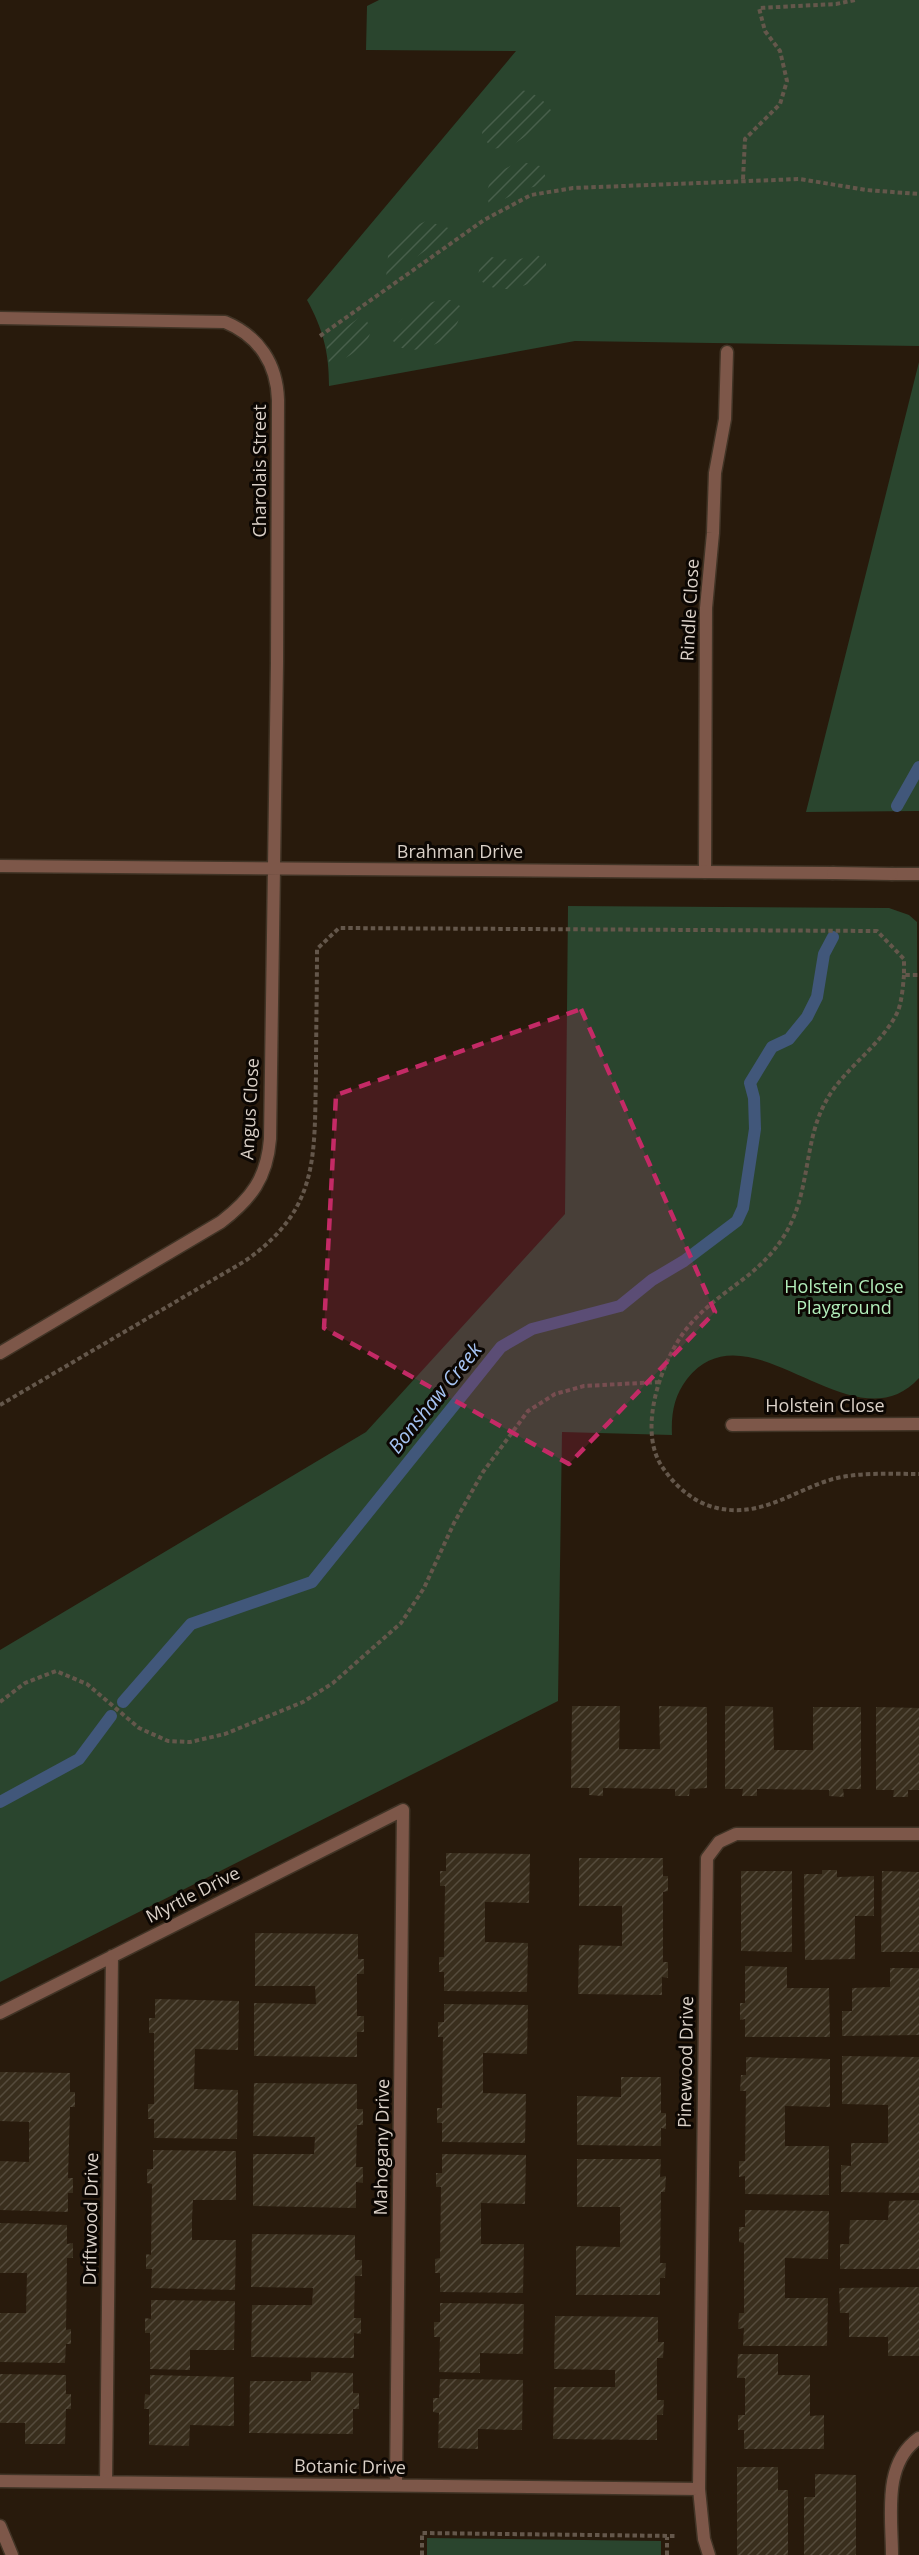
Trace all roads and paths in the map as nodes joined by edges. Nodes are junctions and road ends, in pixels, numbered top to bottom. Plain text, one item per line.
1 (855, 0) edge
2 (743, 179) junction
3 (919, 194) edge
4 (0, 318) edge
5 (320, 336) dead end
6 (727, 352) dead end
7 (0, 866) edge
8 (273, 868) junction
9 (705, 872) junction
10 (919, 874) edge
11 (904, 975) junction
12 (919, 975) edge
13 (0, 1353) edge
14 (659, 1382) junction
15 (0, 1405) edge
16 (919, 1424) edge
17 (732, 1425) dead end
18 (919, 1474) edge
19 (0, 1702) edge
20 (403, 1810) joint
21 (919, 1834) edge
22 (112, 1956) junction
23 (0, 2013) edge
24 (919, 2438) edge
25 (0, 2481) edge
26 (106, 2482) junction
27 (396, 2485) junction
28 (699, 2489) junction
29 (0, 2526) edge
30 (12, 2555) edge
31 (422, 2555) edge
32 (667, 2555) edge
33 (708, 2555) edge
34 (892, 2555) edge

1 - 2 path
2 - 3 path
2 - 5 path
4 - 8 street, Charolais Street
6 - 9 street, Rindle Close
7 - 8 street, Brahman Drive
8 - 9 street, Brahman Drive
8 - 13 street, Angus Close
9 - 10 street, Brahman Drive
11 - 12 path
11 - 14 path
11 - 15 path
14 - 18 path
14 - 19 path
16 - 17 street, Holstein Close
20 - 22 street, Myrtle Drive
20 - 27 street, Mahogany Drive
21 - 28 street, Pinewood Drive
22 - 23 street, Myrtle Drive
22 - 26 street, Driftwood Drive
24 - 34 street
25 - 26 street, Botanic Drive
26 - 27 street, Botanic Drive
27 - 28 street, Botanic Drive
28 - 33 street, Pinewood Drive
29 - 30 street
31 - 32 path

